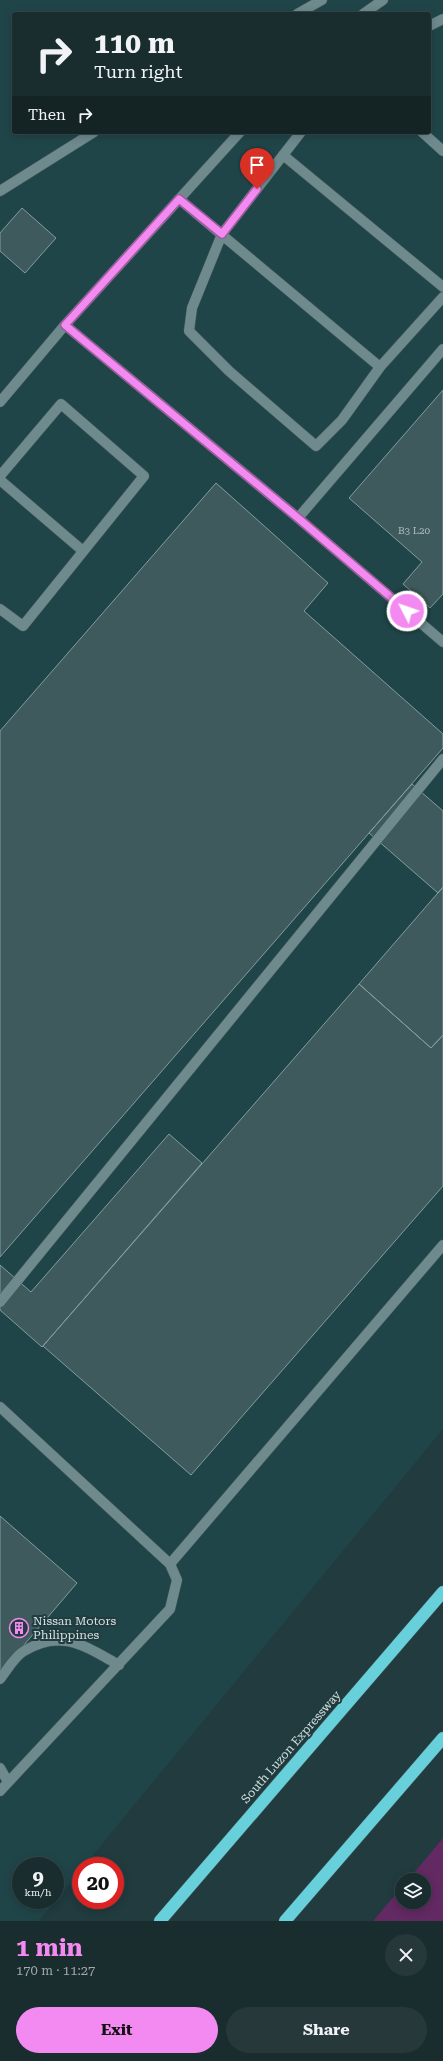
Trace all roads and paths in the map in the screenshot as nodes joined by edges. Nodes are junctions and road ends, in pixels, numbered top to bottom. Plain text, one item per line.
1 (322, 0) edge
2 (383, 0) edge
3 (301, 12) edge
4 (366, 12) edge
5 (443, 19) edge
6 (431, 25) edge
7 (91, 134) edge
8 (238, 134) edge
9 (299, 134) edge
10 (424, 134) edge
11 (443, 151) edge
12 (283, 155) junction
13 (0, 191) edge
14 (179, 199) junction
15 (222, 234) junction
16 (443, 287) edge
17 (443, 297) edge
18 (65, 325) junction
19 (443, 349) edge
20 (380, 367) junction
21 (0, 402) edge
22 (0, 476) edge
23 (0, 480) edge
24 (298, 518) junction
25 (84, 551) junction
26 (0, 609) edge
27 (443, 642) edge
28 (443, 758) edge
29 (443, 1245) edge
30 (0, 1302) edge
31 (0, 1407) edge
32 (170, 1564) junction
33 (443, 1592) edge
34 (119, 1665) junction
35 (0, 1679) edge
36 (443, 1738) edge
37 (0, 1768) edge
38 (8, 1782) junction
39 (0, 1791) edge
40 (160, 1921) edge
41 (286, 1921) edge

1 - 3 street
2 - 4 street
5 - 6 street
7 - 13 street
8 - 14 street
9 - 12 street
10 - 11 street
12 - 15 street
12 - 16 street
14 - 15 street
14 - 18 street
15 - 20 street
15 - 20 street
17 - 20 street
18 - 21 street
18 - 24 street
19 - 24 street
22 - 25 street
23 - 25 street
24 - 27 street
25 - 26 street
28 - 30 street
29 - 32 street
31 - 32 street
32 - 34 street
33 - 40 highway, South Luzon Expressway
34 - 35 street
34 - 38 street
36 - 41 highway
37 - 38 street
38 - 39 street

